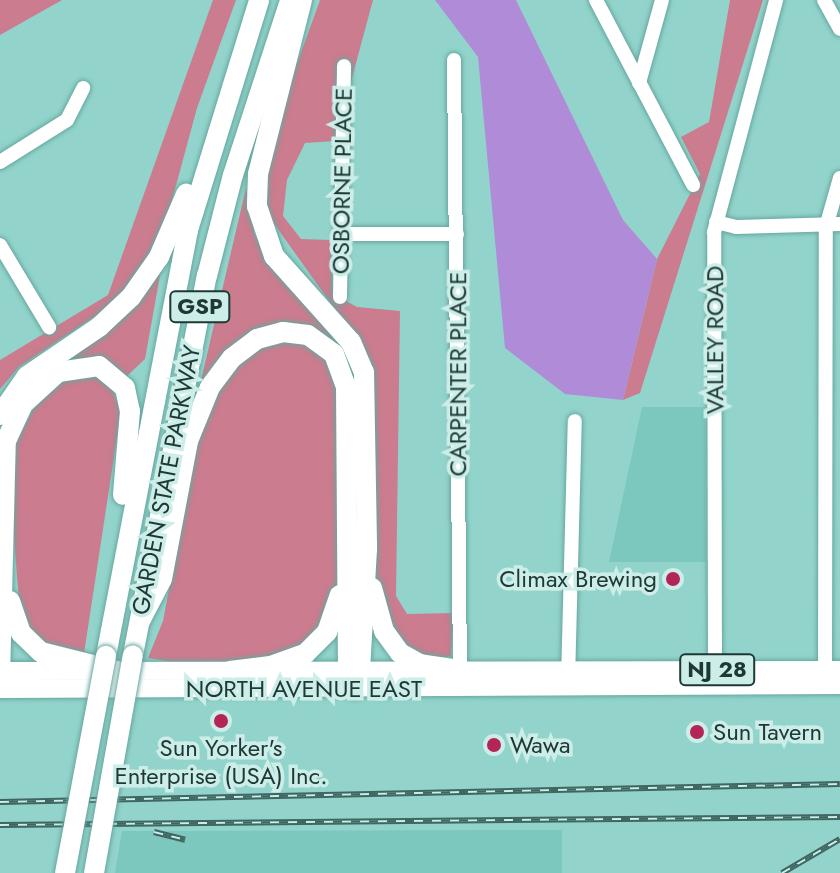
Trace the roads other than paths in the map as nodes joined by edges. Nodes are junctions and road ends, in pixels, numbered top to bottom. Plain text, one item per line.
1 (259, 0) edge
2 (291, 0) edge
3 (302, 0) edge
4 (596, 0) edge
5 (662, 0) edge
6 (776, 0) edge
7 (824, 0) edge
8 (840, 29) edge
9 (454, 60) dead end
10 (344, 66) dead end
11 (639, 83) junction
12 (83, 88) dead end
13 (226, 98) junction
14 (0, 162) edge
15 (840, 178) edge
16 (693, 185) dead end
17 (716, 222) junction
18 (833, 226) edge
19 (341, 234) junction
20 (457, 234) junction
21 (0, 245) edge
22 (340, 297) dead end
23 (49, 327) dead end
24 (0, 415) edge
25 (575, 421) dead end
26 (367, 549) junction
27 (346, 555) junction
28 (4, 566) junction
29 (112, 621) junction
30 (140, 621) junction
31 (111, 663) junction
32 (230, 671) junction
33 (354, 677) junction
34 (0, 678) edge
35 (833, 678) edge
36 (568, 679) junction
37 (715, 679) junction
38 (459, 680) junction
39 (65, 873) edge
40 (94, 873) edge

1 - 13 highway, GARDEN STATE PARKWAY / GSP
2 - 30 highway, GARDEN STATE PARKWAY / GSP
3 - 26 highway
4 - 11 street
5 - 11 street
6 - 17 street, VALLEY ROAD
7 - 8 street
9 - 20 street, CARPENTER PLACE
10 - 19 street, OSBORNE PLACE
11 - 16 street
12 - 14 street
13 - 24 highway
13 - 29 highway, GARDEN STATE PARKWAY / GSP
15 - 18 street
17 - 18 street
17 - 37 street, VALLEY ROAD
18 - 35 street
19 - 20 street
19 - 22 street, OSBORNE PLACE
20 - 38 street, CARPENTER PLACE
21 - 23 street
25 - 36 street
26 - 33 highway
26 - 38 highway
27 - 30 highway
27 - 32 highway
27 - 33 highway
28 - 29 highway
28 - 31 highway
28 - 34 highway
29 - 31 highway, GARDEN STATE PARKWAY / GSP
30 - 40 highway, GARDEN STATE PARKWAY / GSP, bridge
31 - 32 main road, NORTH AVENUE EAST / NJ 28
31 - 34 main road, NORTH AVENUE EAST / NJ 28
31 - 39 highway, GARDEN STATE PARKWAY / GSP, bridge
32 - 33 main road, NORTH AVENUE EAST / NJ 28
33 - 34 main road, NORTH AVENUE EAST / NJ 28
33 - 38 main road, NORTH AVENUE EAST / NJ 28
35 - 37 main road, NJ 28
36 - 37 main road, NORTH AVENUE EAST / NJ 28
36 - 38 main road, NORTH AVENUE EAST / NJ 28

